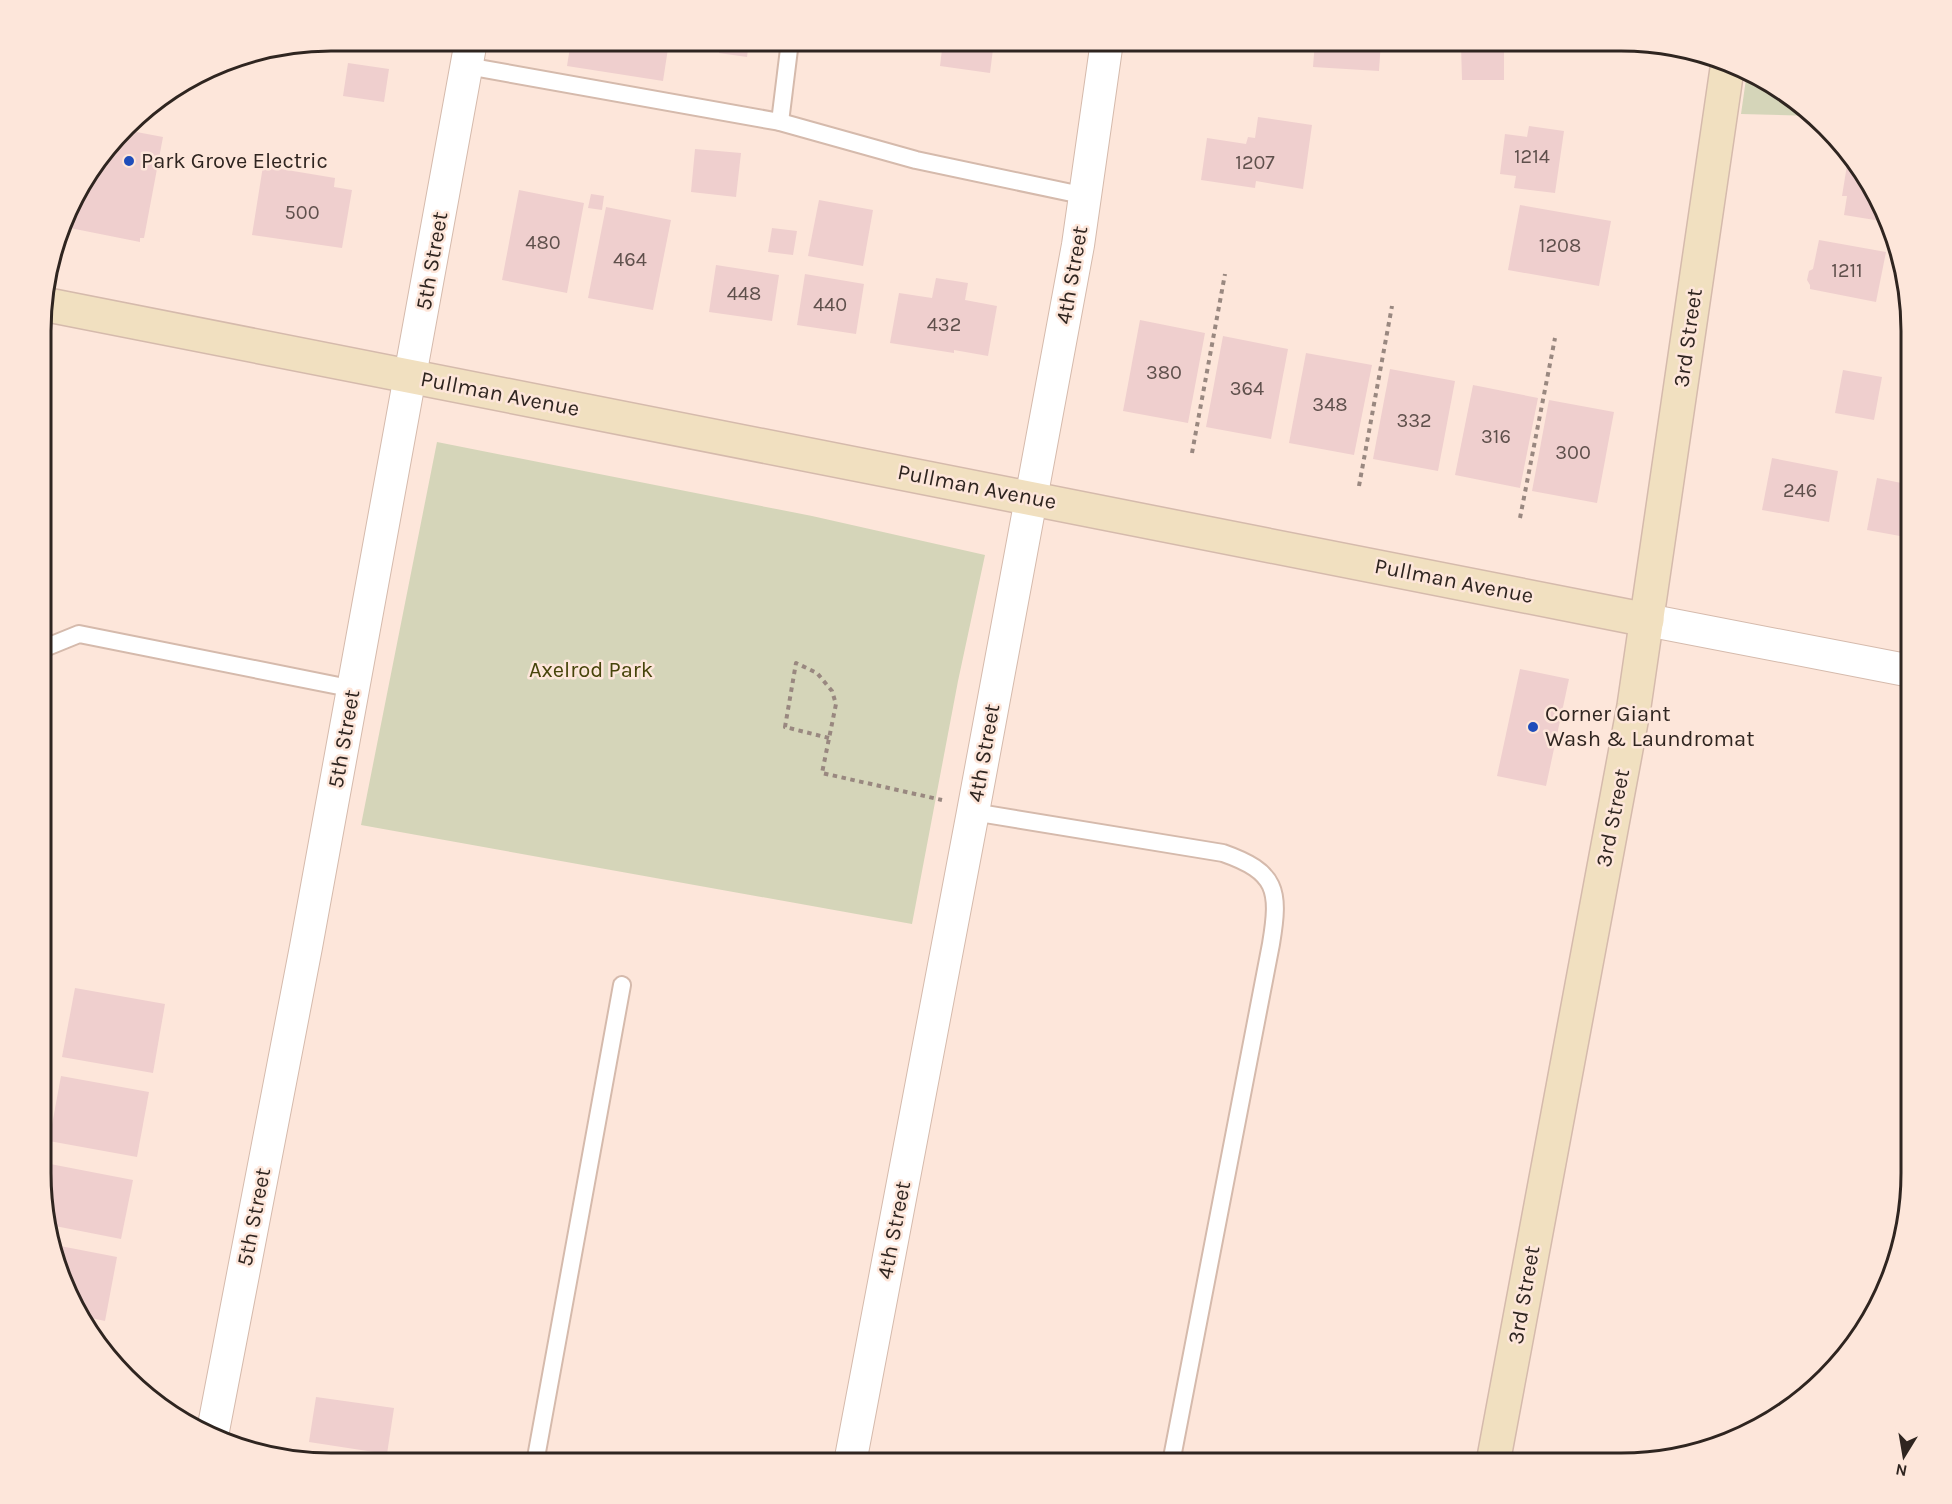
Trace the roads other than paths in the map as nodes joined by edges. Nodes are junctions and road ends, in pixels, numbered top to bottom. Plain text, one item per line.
1 (789, 51) edge
2 (1106, 51) edge
3 (469, 53) edge
4 (1727, 72) edge
5 (780, 122) junction
6 (1086, 196) junction
7 (52, 306) edge
8 (411, 376) junction
9 (1031, 498) junction
10 (1647, 620) junction
11 (51, 645) edge
12 (1901, 669) edge
13 (354, 689) junction
14 (973, 812) junction
15 (622, 985) dead end
16 (214, 1427) edge
17 (537, 1453) edge
18 (852, 1453) edge
19 (1173, 1453) edge
20 (1495, 1453) edge

1 - 5 lane
2 - 6 street, 4th Street
3 - 5 lane
3 - 8 street, 5th Street
4 - 10 street, 3rd Street
5 - 6 lane
6 - 9 street, 4th Street
7 - 8 street, Pullman Avenue
8 - 9 street, Pullman Avenue
8 - 13 street, 5th Street
9 - 10 street, Pullman Avenue
9 - 14 street, 4th Street
10 - 12 street, Pullman Avenue
10 - 20 street, 3rd Street
11 - 13 lane
13 - 16 street, 5th Street
14 - 18 street, 4th Street
14 - 19 lane
15 - 17 lane

